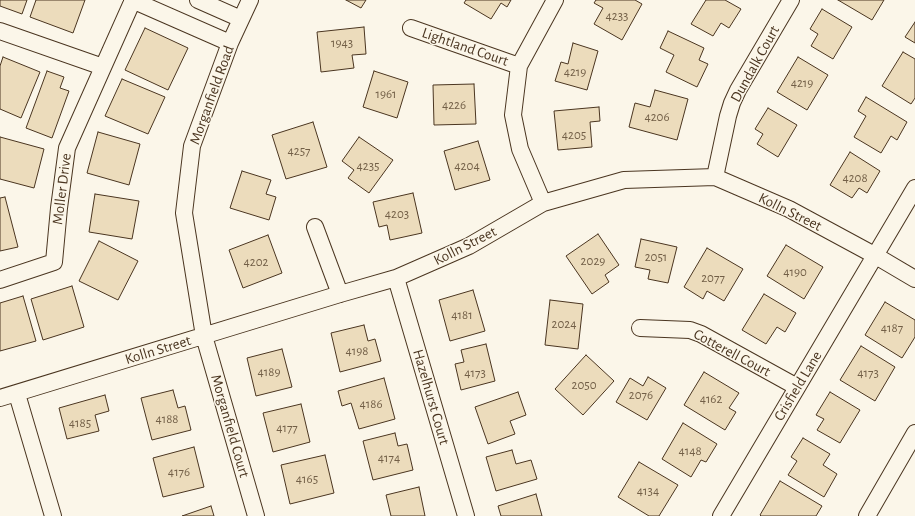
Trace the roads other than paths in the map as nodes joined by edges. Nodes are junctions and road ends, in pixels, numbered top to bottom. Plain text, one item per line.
1 (132, 0) edge
2 (198, 0) edge
3 (250, 0) edge
4 (555, 0) edge
5 (791, 0) edge
6 (241, 20) junction
7 (411, 28) dead end
8 (0, 31) edge
9 (230, 43) junction
10 (519, 66) junction
11 (103, 67) junction
12 (715, 176) junction
13 (915, 188) edge
14 (543, 203) junction
15 (315, 227) dead end
16 (876, 256) junction
17 (396, 278) junction
18 (915, 279) edge
19 (0, 280) edge
20 (340, 294) junction
21 (640, 328) dead end
22 (204, 336) junction
23 (797, 388) junction
24 (17, 394) junction
25 (0, 398) edge
26 (915, 433) edge
27 (53, 516) edge
28 (256, 516) edge
29 (466, 516) edge
30 (721, 516) edge
31 (867, 516) edge

1 - 9 street
1 - 11 street, Moller Drive
2 - 6 street
3 - 6 street, Morganfield Road
4 - 10 street
5 - 12 street, Dundalk Court
6 - 9 street, Morganfield Road
7 - 10 street, Lightland Court
8 - 11 street
9 - 22 street, Morganfield Road
10 - 14 street
11 - 19 street, Moller Drive
12 - 14 street, Kolln Street
12 - 16 street, Kolln Street
13 - 16 street, Crisfield Lane
14 - 17 street, Kolln Street
15 - 20 street
16 - 18 street, Kolln Street
16 - 23 street, Crisfield Lane
17 - 20 street, Kolln Street
17 - 29 street, Hazelhurst Court
20 - 22 street, Kolln Street
21 - 23 street, Cotterell Court
22 - 24 street, Kolln Street
22 - 28 street, Morganfield Court
23 - 30 street, Crisfield Lane
24 - 25 street, Kolln Street
24 - 27 street
26 - 31 street

